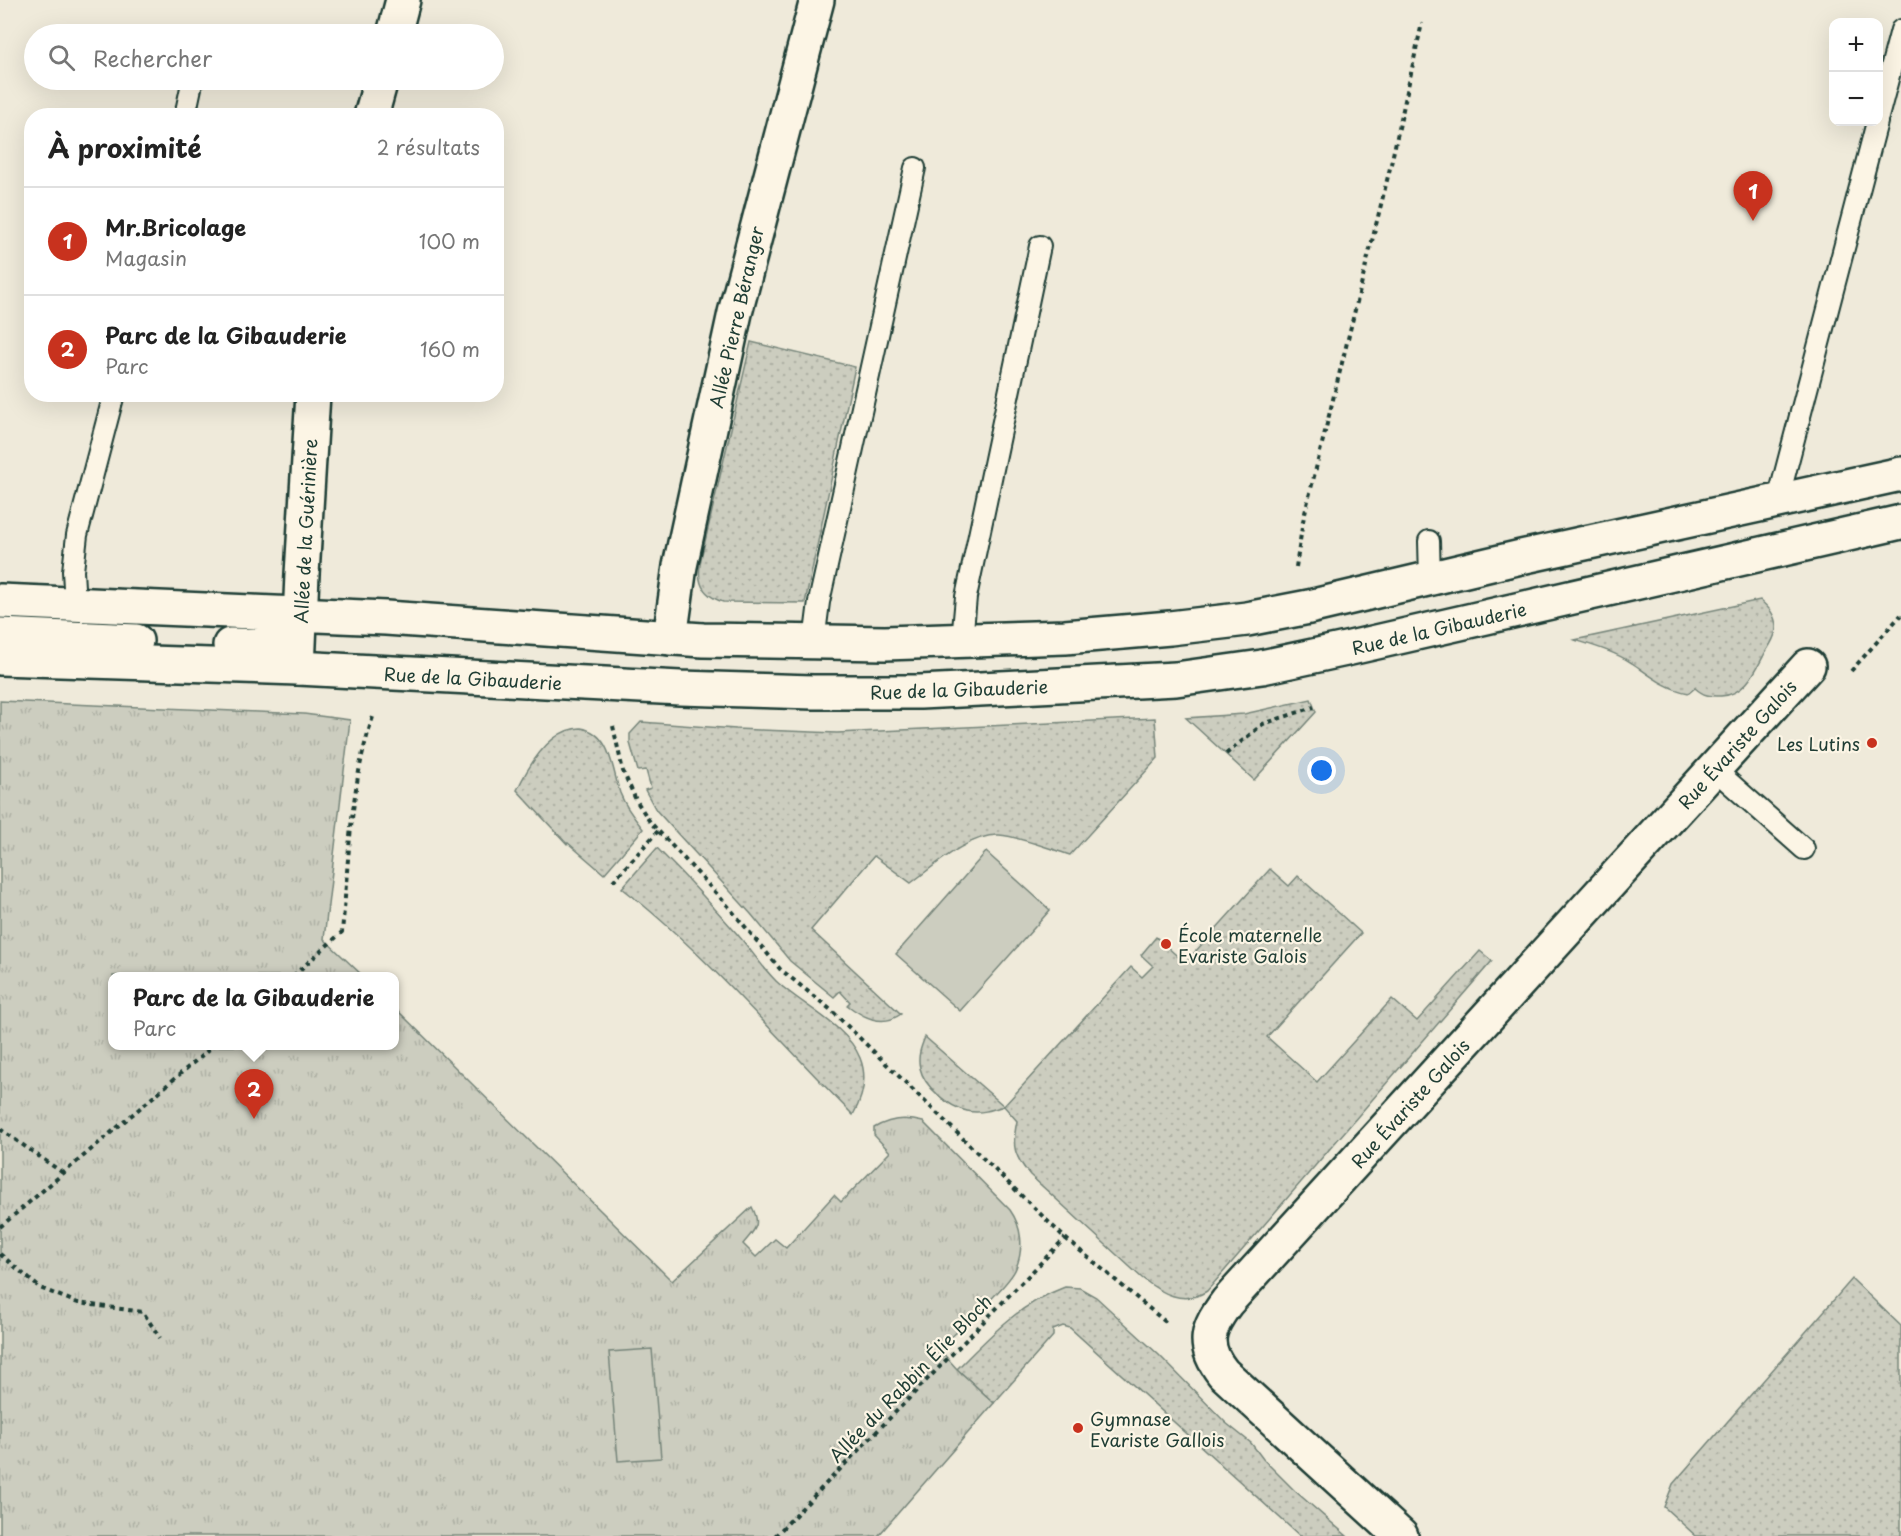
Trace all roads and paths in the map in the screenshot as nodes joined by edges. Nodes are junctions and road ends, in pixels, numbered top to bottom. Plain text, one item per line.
1 (403, 0) edge
2 (817, 0) edge
3 (1422, 23) dead end
4 (397, 24) edge
5 (1901, 30) edge
6 (191, 90) edge
7 (378, 90) edge
8 (1883, 98) edge
9 (187, 108) edge
10 (374, 108) edge
11 (1876, 126) edge
12 (915, 168) dead end
13 (1040, 246) dead end
14 (112, 402) edge
15 (313, 402) edge
16 (1901, 474) edge
17 (1778, 500) junction
18 (1901, 522) edge
19 (1429, 541) dead end
20 (1430, 579) junction
21 (0, 601) edge
22 (75, 604) junction
23 (1294, 609) junction
24 (300, 615) junction
25 (1901, 615) edge
26 (0, 635) edge
27 (670, 638) junction
28 (962, 641) junction
29 (814, 642) junction
30 (0, 658) edge
31 (1808, 666) joint
32 (298, 668) junction
33 (383, 672) junction
34 (610, 685) junction
35 (1314, 707) dead end
36 (1226, 754) dead end
37 (1714, 769) junction
38 (658, 831) junction
39 (1804, 849) dead end
40 (613, 881) dead end
41 (297, 972) edge
42 (208, 1050) edge
43 (0, 1129) edge
44 (63, 1173) junction
45 (0, 1227) edge
46 (1065, 1238) junction
47 (0, 1254) edge
48 (1209, 1335) junction
49 (160, 1338) dead end
50 (775, 1536) edge
51 (1401, 1536) edge

1 - 4 street
2 - 27 street, Allée Pierre Béranger
3 - 23 path
5 - 8 lane
6 - 9 lane
7 - 10 street
11 - 17 lane
12 - 29 lane
13 - 28 lane
14 - 22 lane
15 - 24 street, Allée de la Guérinière
16 - 17 street
17 - 20 street
18 - 34 street, Rue de la Gibauderie
19 - 20 lane
20 - 23 street
21 - 22 street
22 - 24 street
23 - 28 street
24 - 26 street
24 - 27 street
24 - 32 street, Allée de la Guérinière
25 - 31 path
27 - 29 street
28 - 29 street
30 - 32 street, Rue de la Gibauderie
31 - 37 street, Rue Évariste Galois
32 - 33 street, Rue de la Gibauderie
33 - 34 street, Rue de la Gibauderie
33 - 41 path
34 - 38 path
35 - 36 path
37 - 39 lane
37 - 48 street, Rue Évariste Galois
38 - 40 path
38 - 46 path
42 - 44 path
43 - 44 path
44 - 45 path
46 - 48 path
46 - 50 path, Allée du Rabbin Élie Bloch
47 - 49 path
48 - 51 street

